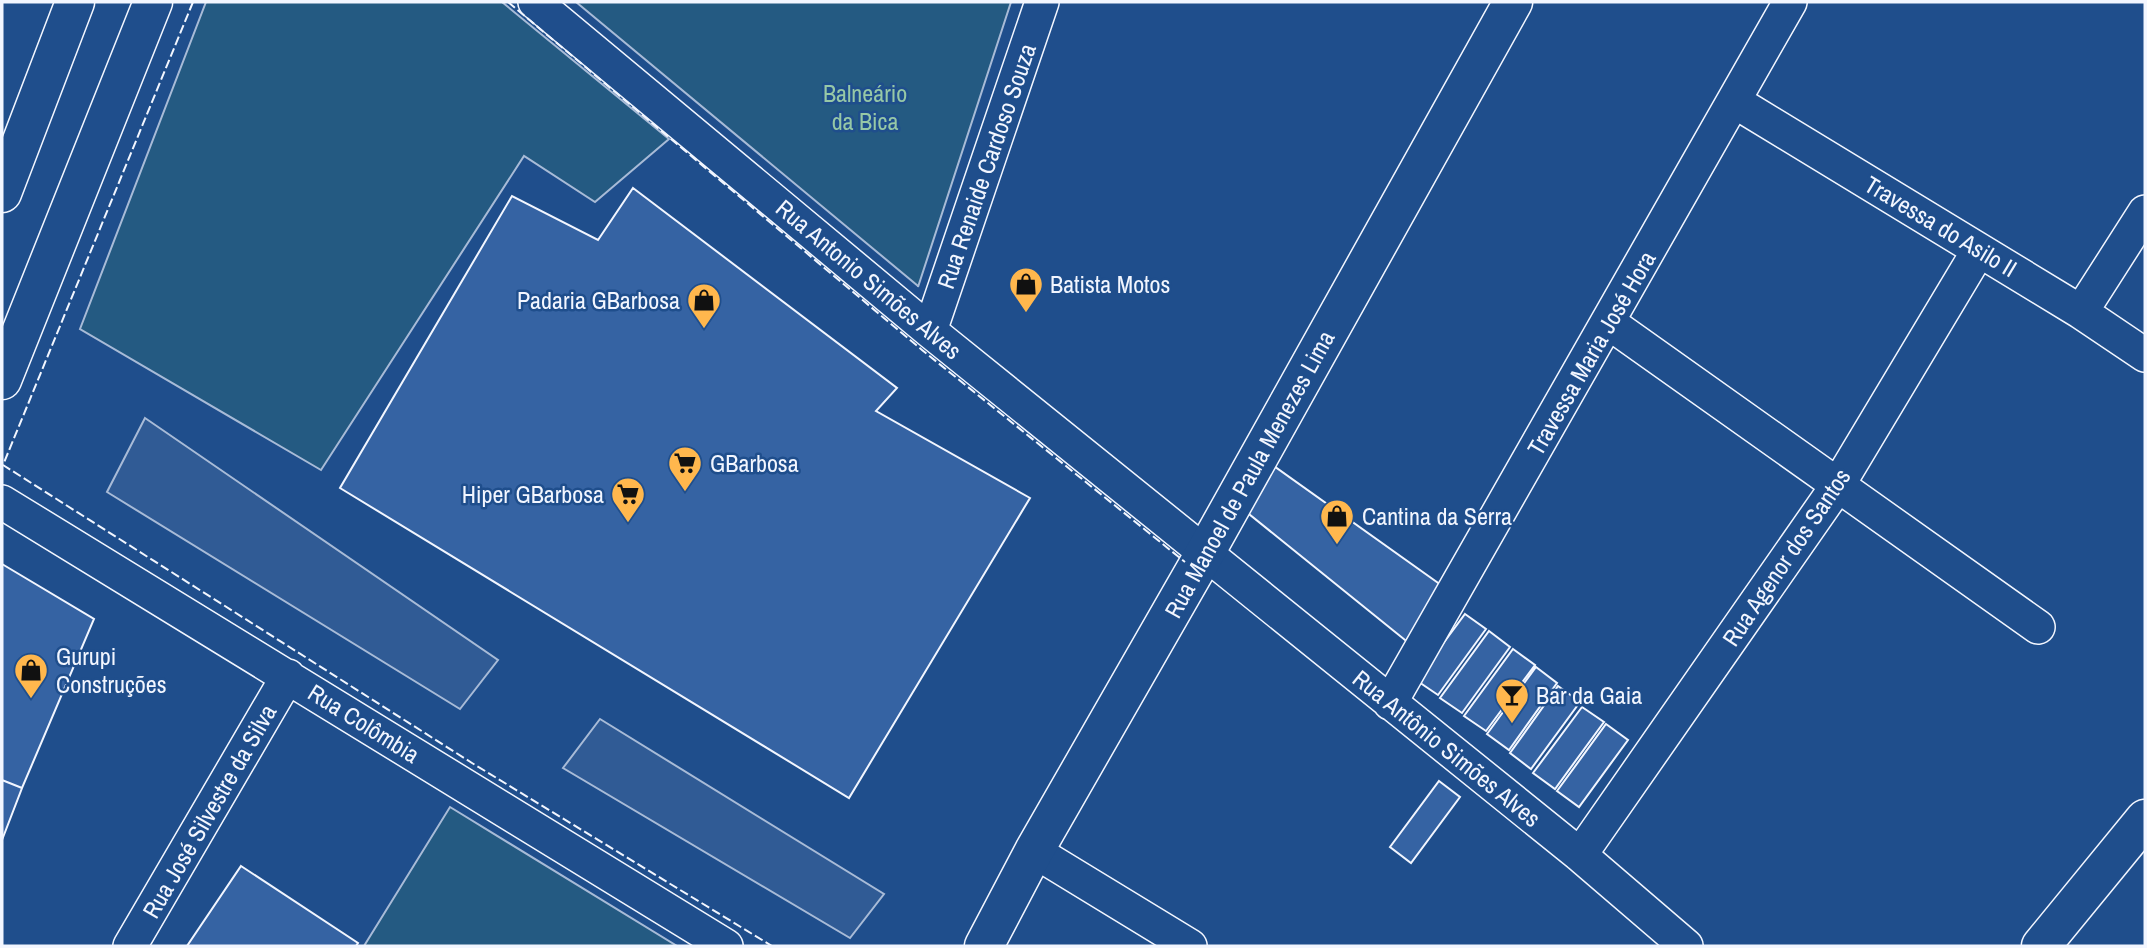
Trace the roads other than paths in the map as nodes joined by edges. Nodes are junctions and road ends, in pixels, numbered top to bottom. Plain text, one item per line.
1 (75, 2) edge
2 (153, 2) edge
3 (535, 2) edge
4 (1042, 2) edge
5 (1513, 2) edge
6 (1790, 2) edge
7 (1734, 101) junction
8 (2, 193) edge
9 (2145, 212) edge
10 (1979, 250) junction
11 (2081, 312) junction
12 (1608, 322) junction
13 (930, 331) junction
14 (2145, 355) edge
15 (2, 380) edge
16 (1838, 485) junction
17 (2, 502) edge
18 (1205, 554) junction
19 (2038, 627) dead end
20 (288, 676) junction
21 (1390, 703) junction
22 (2145, 819) edge
23 (1034, 850) junction
24 (1580, 855) junction
25 (130, 946) edge
26 (726, 946) edge
27 (984, 946) edge
28 (1190, 946) edge
29 (1686, 946) edge
30 (2041, 946) edge

1 - 8 street
2 - 15 street
3 - 13 street, Rua Antonio Simões Alves
4 - 13 street, Rua Renaide Cardoso Souza
5 - 18 street, Rua Manoel de Paula Menezes Lima
6 - 7 street, Travessa Maria José Hora
7 - 10 street, Travessa do Asilo II
7 - 12 street, Travessa Maria José Hora
9 - 11 street
10 - 11 street, Travessa do Asilo II
10 - 16 street, Rua Agenor dos Santos
11 - 14 street, Travessa do Asilo II
12 - 16 street
12 - 21 street, Travessa Maria José Hora
13 - 18 street, Rua Antonio Simões Alves
16 - 19 street
16 - 24 street, Rua Agenor dos Santos
17 - 20 street, Rua Colômbia
18 - 21 street, Rua Antônio Simões Alves
18 - 23 street, Rua Manoel de Paula Menezes Lima
20 - 25 street, Rua José Silvestre da Silva
20 - 26 street, Rua Colômbia
21 - 24 street, Rua Antônio Simões Alves
22 - 30 street
23 - 27 street, Rua Manoel de Paula Menezes Lima
23 - 28 street
24 - 29 street, Rua Antônio Simões Alves

